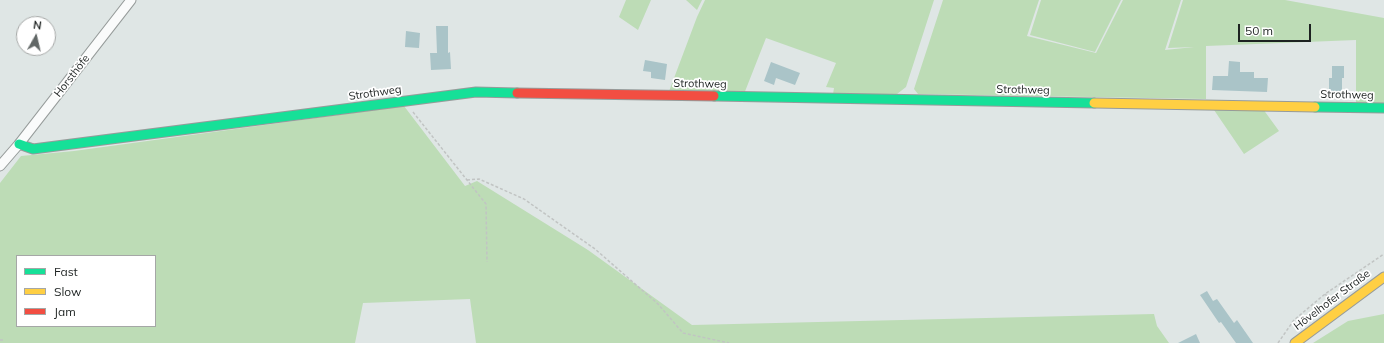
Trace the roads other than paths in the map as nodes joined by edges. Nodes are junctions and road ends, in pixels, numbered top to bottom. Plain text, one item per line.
1 (131, 0) edge
2 (1384, 108) edge
3 (19, 144) junction
4 (0, 166) edge
5 (1384, 277) edge
6 (1295, 343) edge

1 - 3 street, Horsthöfe
2 - 3 street, Strothweg
3 - 4 street, Horsthöfe
5 - 6 street, Hövelhofer Straße

